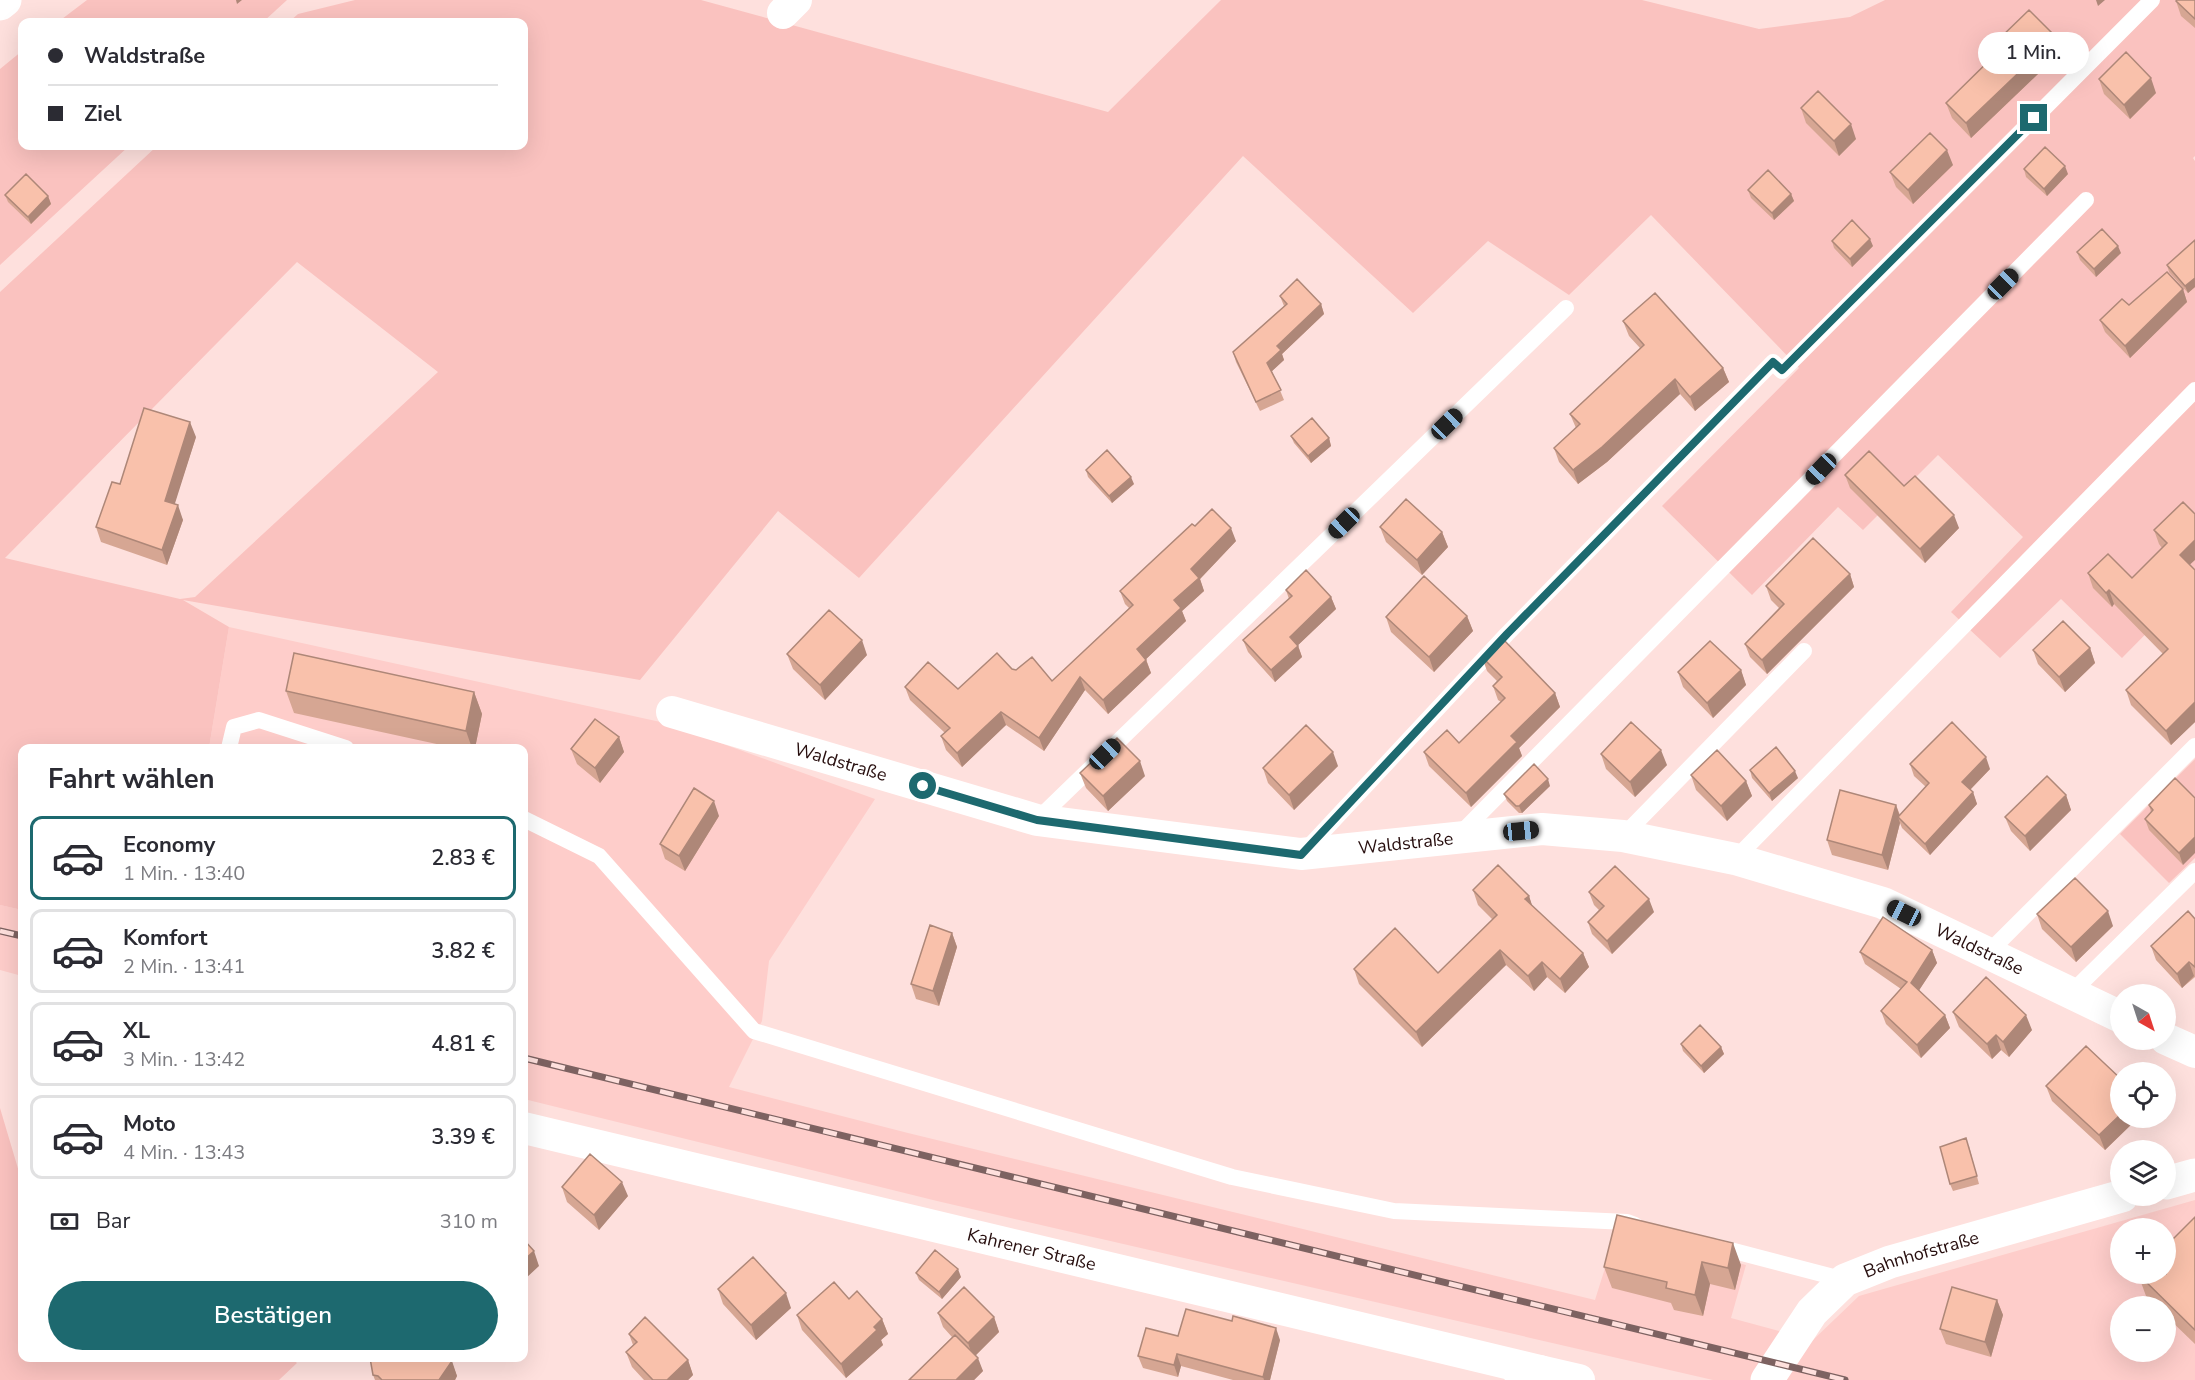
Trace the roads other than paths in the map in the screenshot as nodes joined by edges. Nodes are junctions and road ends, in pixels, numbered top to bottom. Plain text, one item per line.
1 (5, 0) edge
2 (2152, 0) edge
3 (0, 4) edge
4 (2086, 200) dead end
5 (1566, 308) dead end
6 (2195, 390) edge
7 (1804, 651) dead end
8 (672, 712) dead end
9 (230, 744) edge
10 (334, 744) edge
11 (2195, 746) edge
12 (1037, 820) junction
13 (528, 821) edge
14 (1623, 836) junction
15 (1456, 838) junction
16 (1301, 855) junction
17 (1735, 859) junction
18 (2195, 871) edge
19 (1988, 953) junction
20 (2071, 993) junction
21 (2110, 1012) edge
22 (2176, 1043) edge
23 (2195, 1052) edge
24 (528, 1129) edge
25 (2195, 1175) edge
26 (2176, 1180) edge
27 (2110, 1199) edge
28 (1650, 1228) edge
29 (1696, 1241) edge
30 (1845, 1281) junction
31 (1540, 1371) junction
32 (1490, 1380) edge
33 (1579, 1380) edge
34 (1767, 1380) edge

1 - 3 main road
2 - 16 lane
4 - 15 lane
5 - 12 lane
6 - 17 lane
7 - 14 lane
8 - 12 street, Waldstraße
9 - 10 lane
11 - 19 lane
12 - 16 street, Waldstraße
13 - 28 lane
14 - 15 street, Waldstraße
14 - 17 street, Waldstraße
15 - 16 street, Waldstraße
17 - 19 street, Waldstraße
18 - 20 lane
19 - 20 street, Waldstraße
20 - 21 street, Waldstraße
22 - 23 street
24 - 31 street, Kahrener Straße
25 - 26 main road
27 - 30 main road, Bahnhofstraße
29 - 30 lane
30 - 34 main road, Bahnhofstraße
31 - 32 street, Kahrener Straße
31 - 33 street, Kahrener Straße

